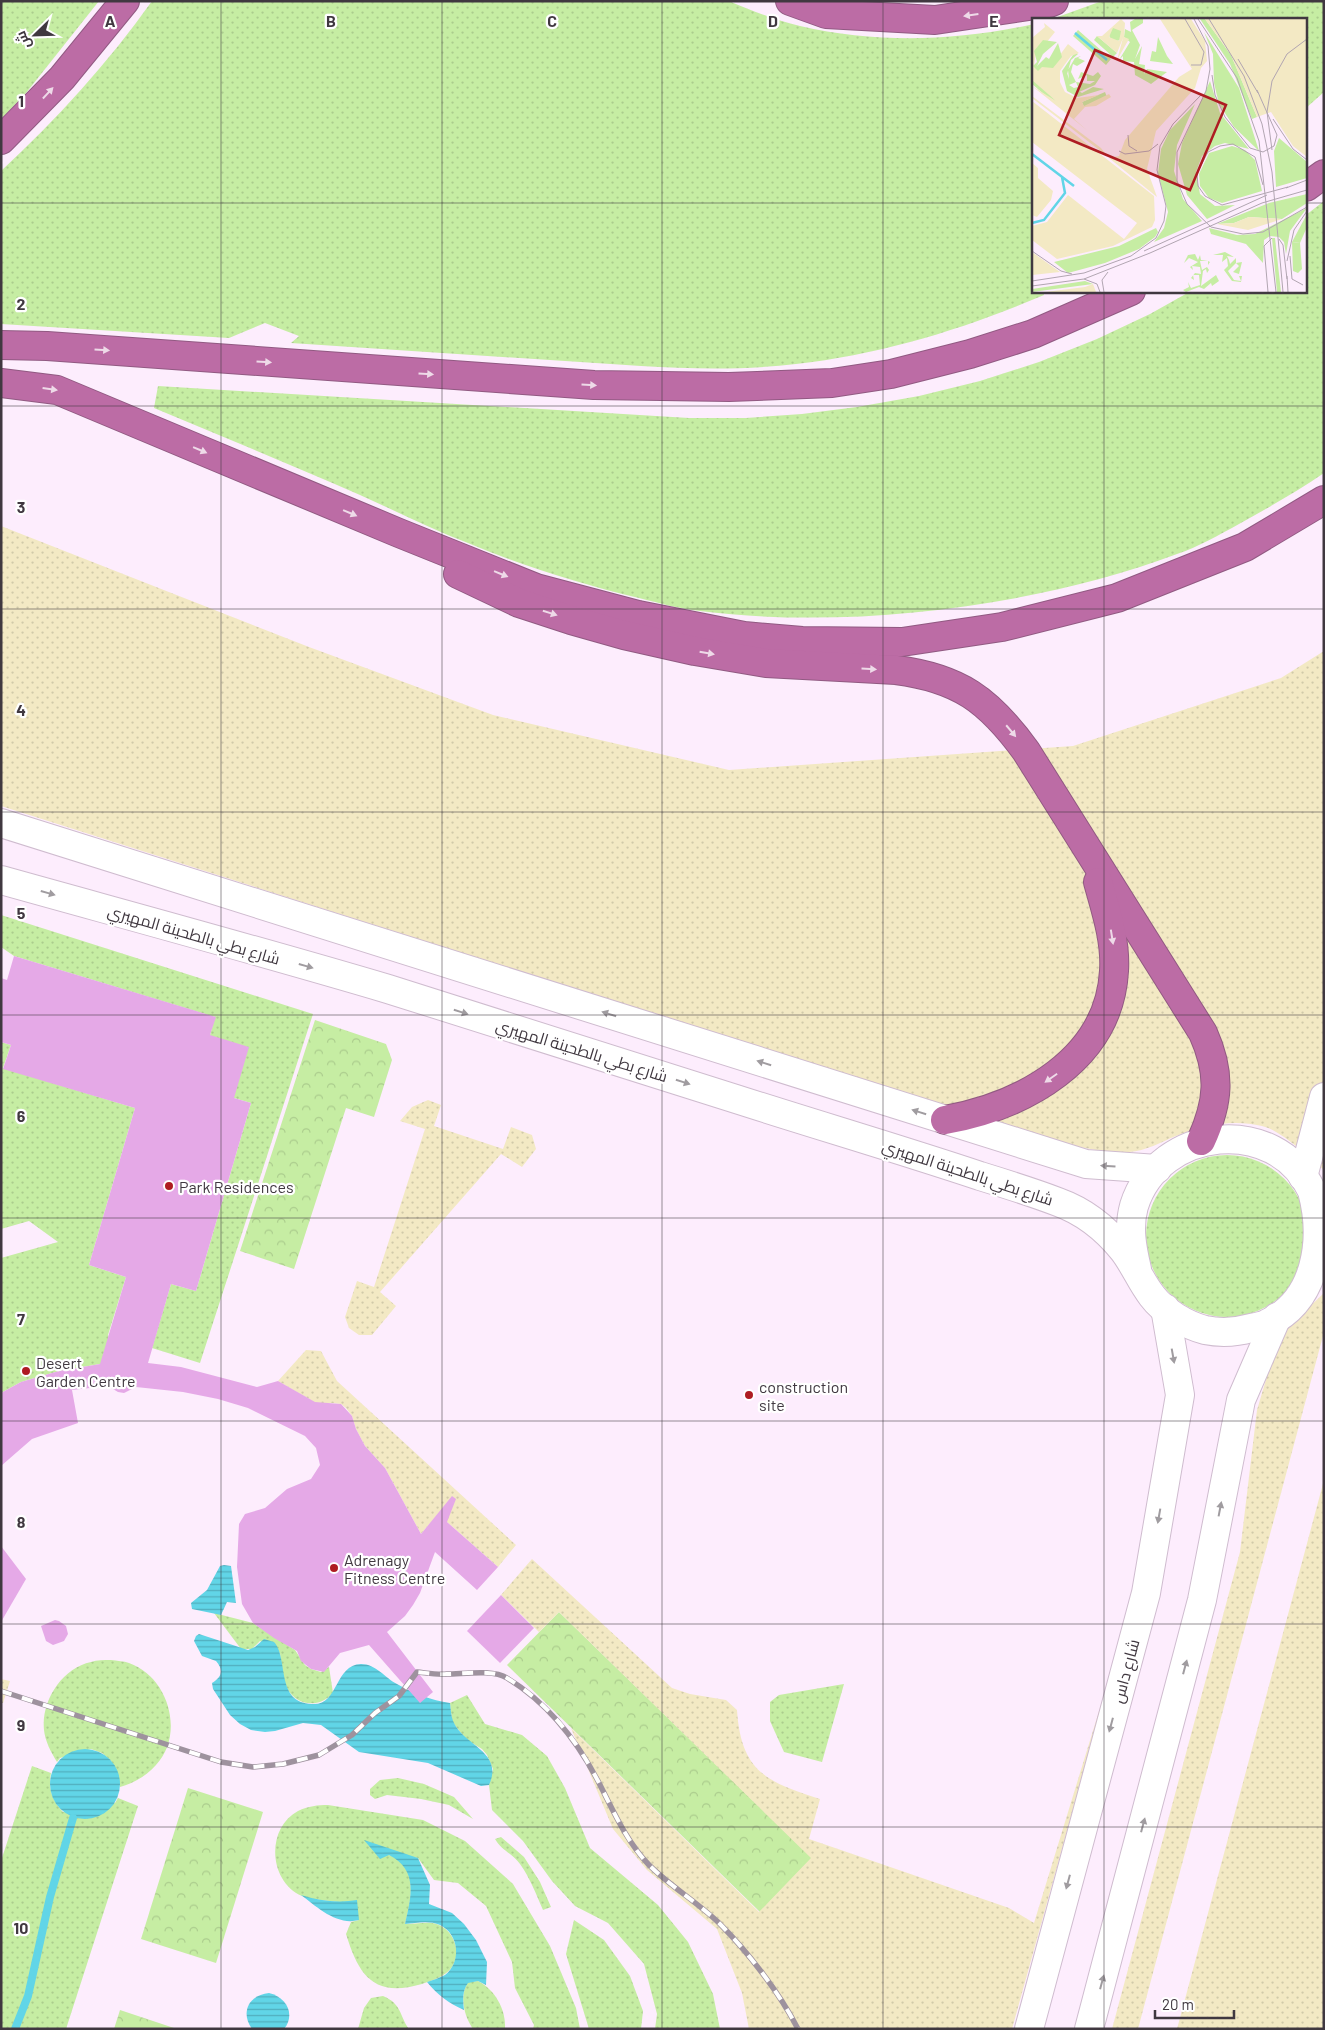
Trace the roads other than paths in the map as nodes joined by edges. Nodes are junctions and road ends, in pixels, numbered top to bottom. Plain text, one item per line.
1 (125, 1) edge
2 (790, 1) edge
3 (1054, 1) edge
4 (1, 140) edge
5 (1324, 174) edge
6 (1308, 186) edge
7 (1129, 292) edge
8 (1, 345) edge
9 (1, 383) edge
10 (1324, 500) edge
11 (400, 533) junction
12 (1, 823) edge
13 (1092, 856) junction
14 (1, 880) edge
15 (1324, 1097) edge
16 (945, 1120) junction
17 (1201, 1141) junction
18 (1157, 1169) junction
19 (1303, 1178) junction
20 (1136, 1269) junction
21 (1165, 1308) junction
22 (1276, 1317) junction
23 (1029, 2029) edge
24 (1089, 2029) edge

4 -> 1 highway
3 -> 2 highway
5 - 6 highway
8 -> 7 highway
9 -> 11 highway
11 -> 10 highway
11 -> 13 highway
16 -> 12 street
13 -> 16 highway
13 - 17 highway
14 -> 20 street, شارع بطي بالطحينة المهيري
15 - 19 street
18 -> 16 street
17 - 18 street
17 - 19 street, شارع بطي بالطحينة المهيري
18 - 20 street
19 - 22 street, شارع بطي بالطحينة المهيري
20 - 21 street, شارع بطي بالطحينة المهيري
21 - 22 street, شارع بطي بالطحينة المهيري
21 -> 23 street, شارع داس
24 -> 22 street

